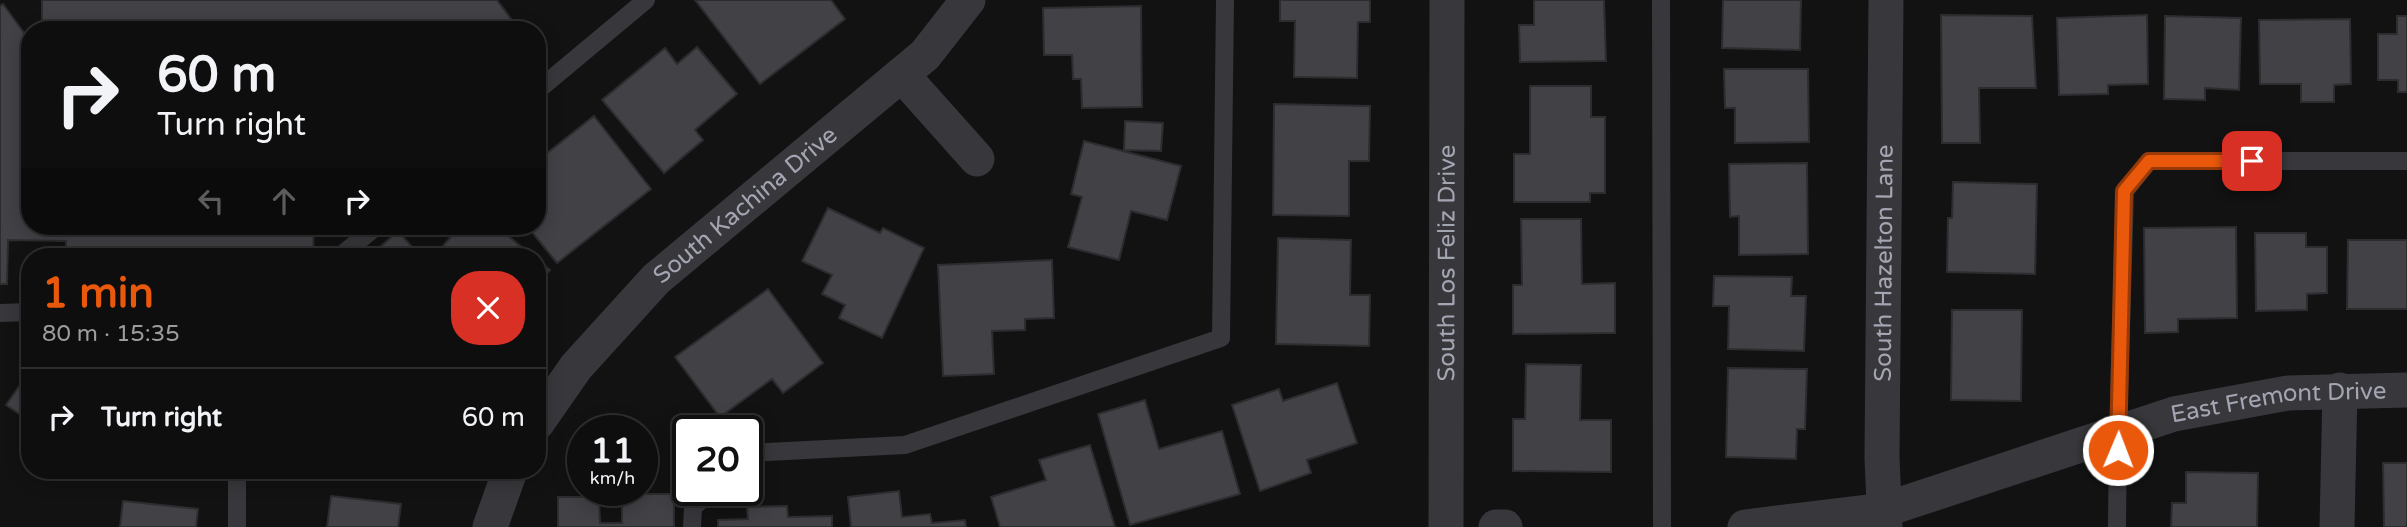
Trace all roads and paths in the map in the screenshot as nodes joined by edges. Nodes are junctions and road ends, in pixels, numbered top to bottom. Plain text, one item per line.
1 (646, 0) edge
2 (968, 0) edge
3 (1225, 0) edge
4 (1447, 0) edge
5 (1661, 0) edge
6 (1886, 0) edge
7 (902, 75) junction
8 (546, 83) edge
9 (977, 159) dead end
10 (2407, 161) edge
11 (366, 235) edge
12 (350, 248) edge
13 (21, 312) edge
14 (0, 313) edge
15 (2340, 390) junction
16 (2407, 390) edge
17 (546, 411) edge
18 (2118, 433) junction
19 (763, 452) edge
20 (237, 479) edge
21 (507, 479) edge
22 (695, 506) edge
23 (1884, 519) edge
24 (237, 527) edge
25 (490, 527) edge
26 (692, 527) edge
27 (1446, 527) edge
28 (1496, 527) edge
29 (1505, 527) edge
30 (1662, 527) edge
31 (1745, 527) edge
32 (2117, 527) edge
33 (2337, 527) edge

1 - 8 lane
2 - 7 street, South Kachina Drive
3 - 19 lane
4 - 27 street, South Los Feliz Drive
5 - 30 lane
6 - 23 street, South Hazelton Lane
7 - 9 street
7 - 17 street, South Kachina Drive
10 - 18 lane
11 - 12 lane
13 - 14 lane
15 - 16 street, East Fremont Drive
15 - 18 street, East Fremont Drive
15 - 33 street
18 - 23 street, East Fremont Drive
18 - 32 lane
20 - 24 lane
21 - 25 street
22 - 26 lane
23 - 31 street, East Fremont Drive
28 - 29 street

